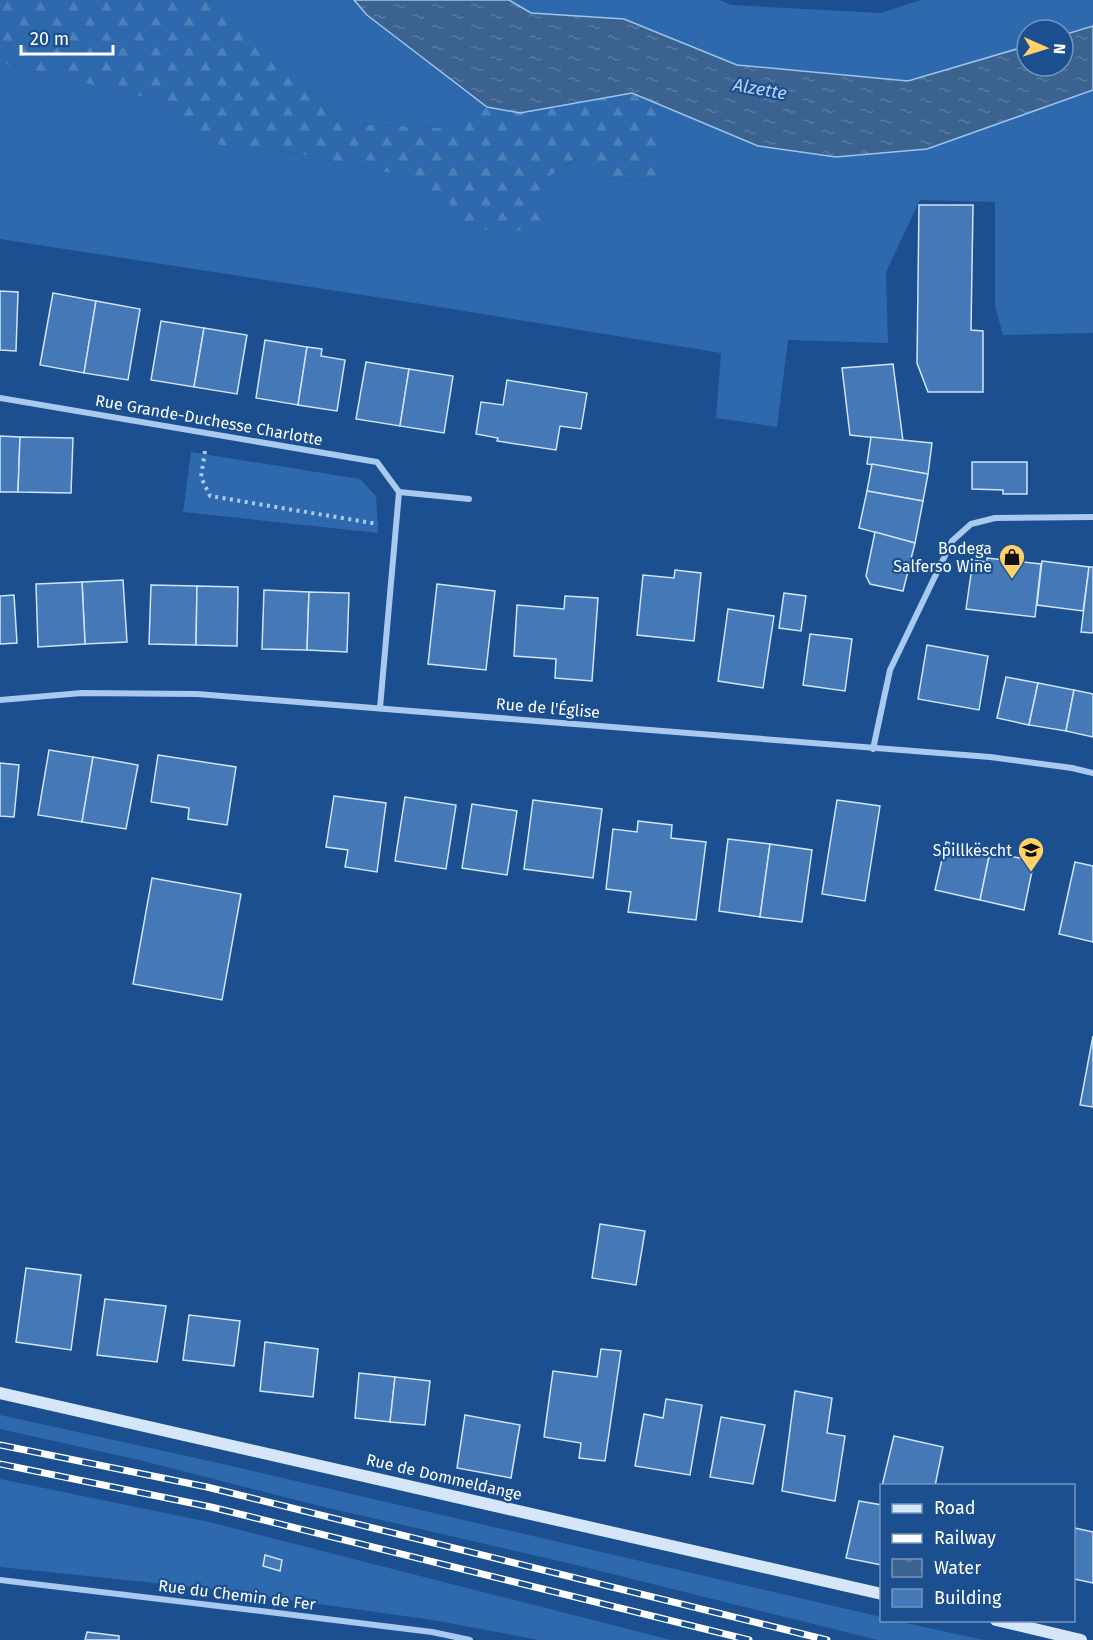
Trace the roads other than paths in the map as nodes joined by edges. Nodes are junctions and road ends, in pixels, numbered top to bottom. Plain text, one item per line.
1 (0, 398) edge
2 (399, 492) junction
3 (469, 499) dead end
4 (1093, 517) edge
5 (0, 700) edge
6 (380, 708) junction
7 (873, 748) junction
8 (1093, 773) edge
9 (0, 1393) edge
10 (0, 1580) edge
11 (880, 1594) edge
12 (1004, 1622) edge
13 (470, 1640) edge
14 (1081, 1640) edge

1 - 2 street, Rue Grande-Duchesse Charlotte
2 - 3 street
2 - 6 street
4 - 7 street
5 - 6 street, Rue de l'Église
6 - 7 street, Rue de l'Église
7 - 8 street, Rue de l'Église
9 - 11 main road, Rue de Dommeldange
10 - 13 street, Rue du Chemin de Fer
12 - 14 main road

